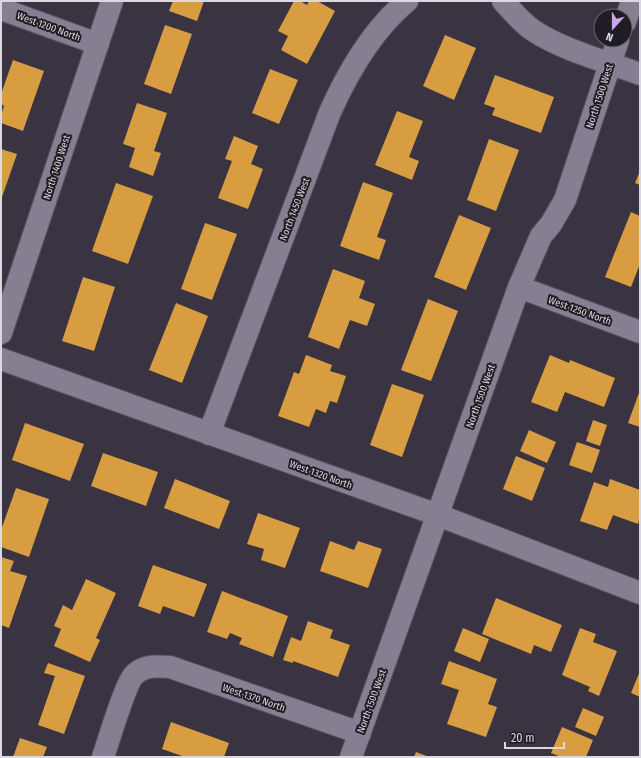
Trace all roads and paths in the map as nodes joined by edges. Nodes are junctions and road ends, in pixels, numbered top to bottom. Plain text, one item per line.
1 (112, 1) edge
2 (407, 1) edge
3 (503, 1) edge
4 (1, 9) edge
5 (98, 44) junction
6 (615, 48) edge
7 (610, 63) junction
8 (640, 74) edge
9 (519, 288) junction
10 (640, 332) edge
11 (1, 333) edge
12 (1, 359) edge
13 (209, 434) junction
14 (438, 515) junction
15 (640, 594) edge
16 (360, 733) junction
17 (103, 757) edge
18 (351, 757) edge

1 - 5 street, North 1400 West
2 - 13 street, North 1450 West
3 - 7 street
4 - 5 street, West 1200 North
5 - 11 street, North 1400 West
6 - 7 street, North 1500 West
7 - 8 street
7 - 9 street, North 1500 West
9 - 10 street, West 1250 North
9 - 14 street, North 1500 West
12 - 13 street, West 1320 North
13 - 14 street, West 1320 North
14 - 15 street, West 1320 North
14 - 16 street, North 1500 West
16 - 17 street, West 1370 North
16 - 18 street, North 1500 West

